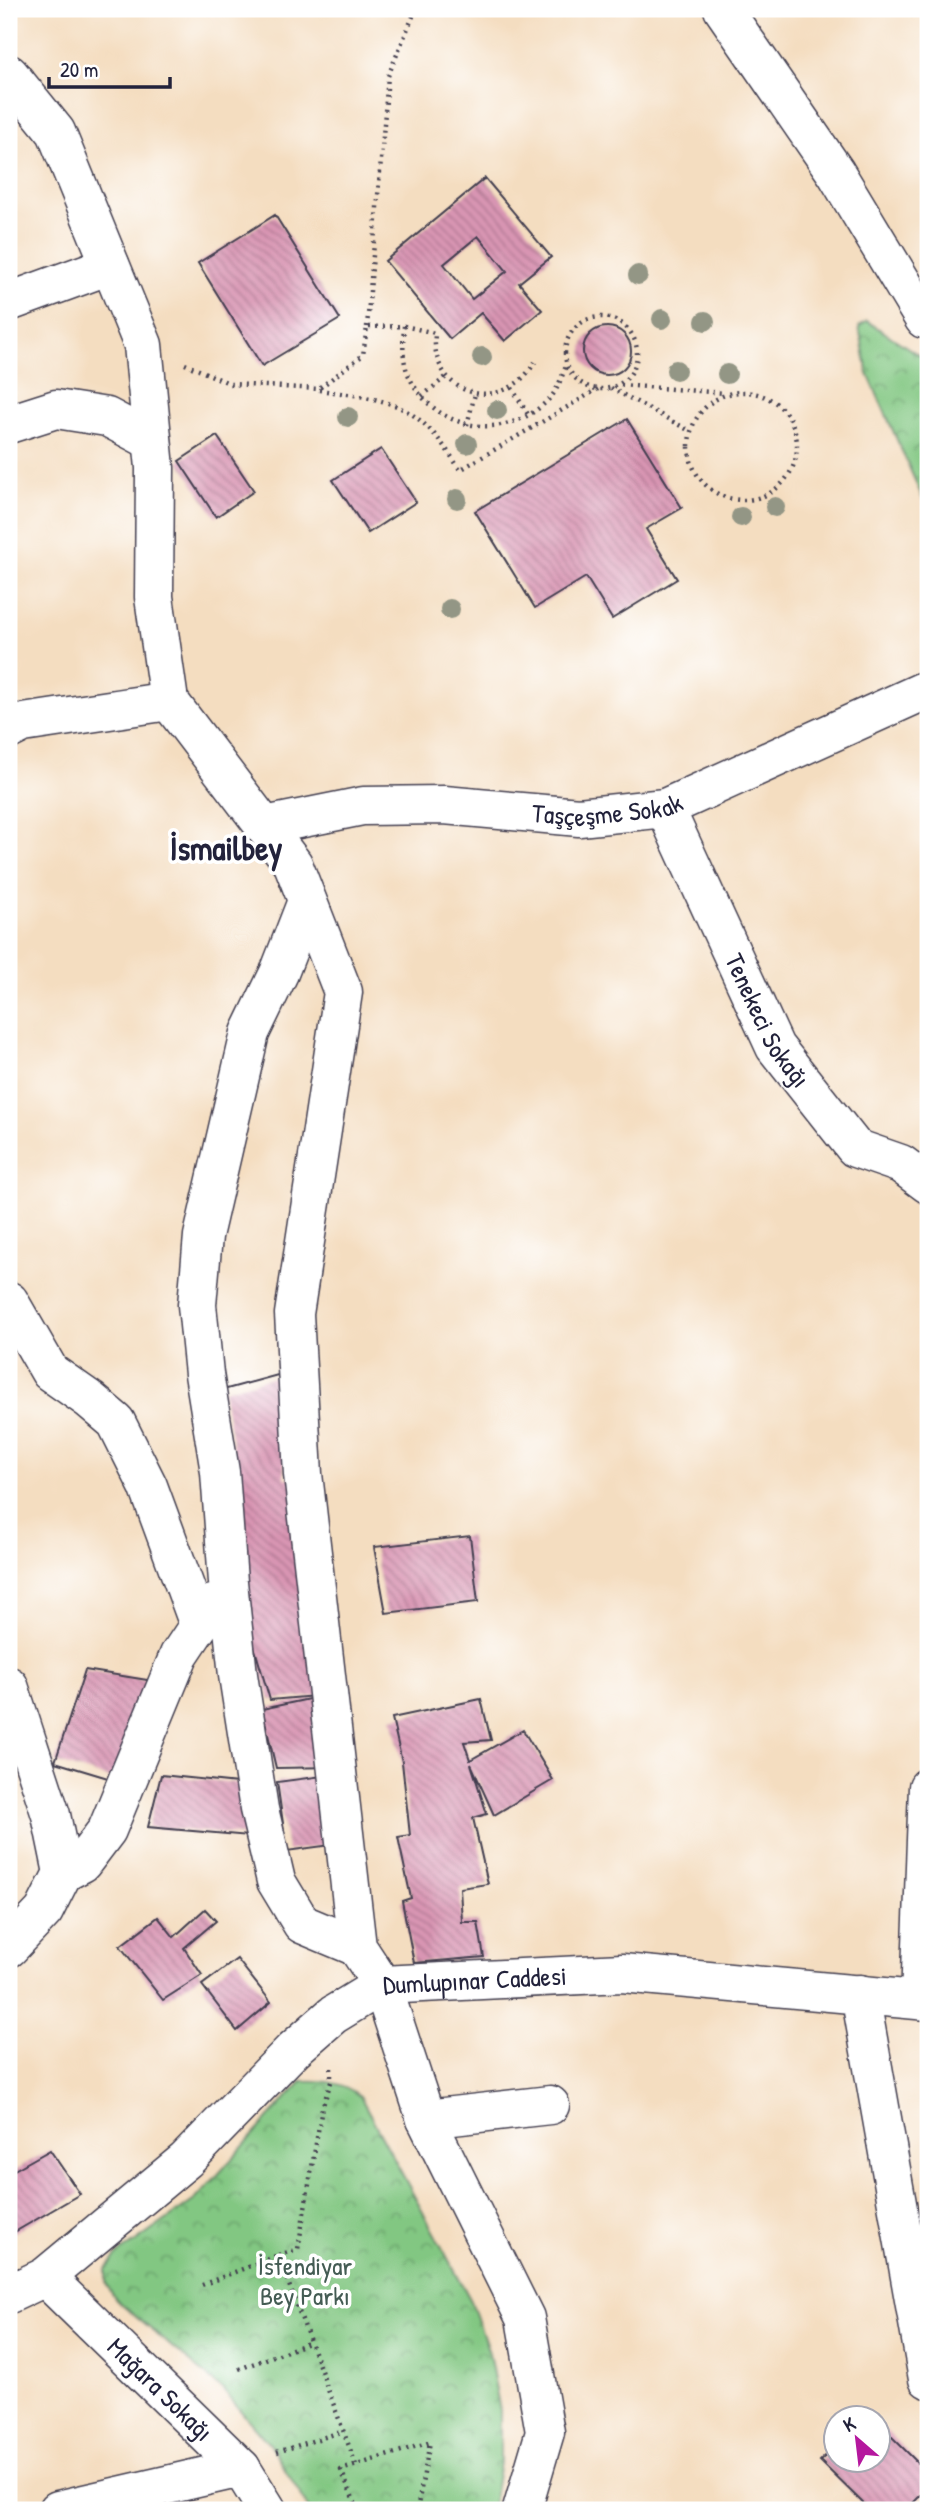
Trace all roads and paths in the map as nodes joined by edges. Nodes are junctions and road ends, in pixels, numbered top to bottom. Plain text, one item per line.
1 (416, 9) edge
2 (723, 9) edge
3 (9, 74) edge
4 (110, 265) junction
5 (9, 302) edge
6 (928, 319) edge
7 (404, 326) junction
8 (367, 327) junction
9 (143, 345) junction
10 (535, 362) dead end
11 (567, 365) junction
12 (446, 377) junction
13 (620, 384) junction
14 (512, 387) junction
15 (611, 388) junction
16 (598, 389) junction
17 (318, 390) junction
18 (475, 394) junction
19 (725, 394) junction
20 (422, 396) junction
21 (528, 416) junction
22 (9, 424) edge
23 (467, 425) junction
24 (690, 431) junction
25 (152, 441) junction
26 (928, 689) edge
27 (169, 701) junction
28 (9, 730) edge
29 (665, 808) junction
30 (264, 826) junction
31 (307, 901) junction
32 (928, 1184) edge
33 (9, 1301) edge
34 (228, 1582) junction
35 (199, 1625) junction
36 (9, 1686) edge
37 (928, 1787) edge
38 (63, 1873) junction
39 (357, 1947) junction
40 (9, 1948) edge
41 (382, 1985) junction
42 (860, 1994) junction
43 (924, 2000) edge
44 (331, 2082) dead end
45 (550, 2105) dead end
46 (426, 2119) junction
47 (278, 2255) junction
48 (45, 2277) junction
49 (201, 2285) dead end
50 (9, 2294) edge
51 (311, 2343) junction
52 (239, 2369) dead end
53 (928, 2379) edge
54 (344, 2431) junction
55 (258, 2460) junction
56 (356, 2465) junction
57 (58, 2510) edge
58 (267, 2510) edge
59 (358, 2510) edge
60 (417, 2510) edge
61 (522, 2510) edge

1 - 8 path
2 - 6 street
3 - 4 street
4 - 5 street
4 - 9 street
7 - 8 path
7 - 12 path
7 - 20 path
8 - 17 path
9 - 17 path
9 - 25 street
10 - 14 path
11 - 13 path
11 - 16 path
11 - 21 path
12 - 18 path
12 - 20 path
13 - 15 path
13 - 19 path
14 - 18 path
14 - 21 path
15 - 16 path
15 - 24 path
16 - 17 path
18 - 23 path
19 - 24 path
19 - 24 path
20 - 23 path
21 - 23 path
22 - 25 street
25 - 27 street
26 - 29 street, Taşçeşme Sokak
27 - 28 street
27 - 30 street
29 - 30 street, Taşçeşme Sokak
29 - 32 street, Tenekeci Sokağı
30 - 31 street
31 - 34 street
31 - 39 street
33 - 35 street
34 - 35 street
34 - 39 street
35 - 38 street
36 - 38 street
37 - 43 street
38 - 40 street
39 - 41 street
41 - 42 street, Dumlupınar Caddesi
41 - 46 street
41 - 48 street, Dumlupınar Caddesi
42 - 43 street, Dumlupınar Caddesi
42 - 53 street
44 - 47 path
45 - 46 street
46 - 61 street
47 - 49 path
47 - 51 path
48 - 50 street, Dumlupınar Caddesi
48 - 55 street, Mağara Sokağı
51 - 52 path
51 - 54 path
54 - 55 path
54 - 56 path
55 - 57 street
55 - 58 street, Mağara Sokağı
56 - 59 path
56 - 60 path

